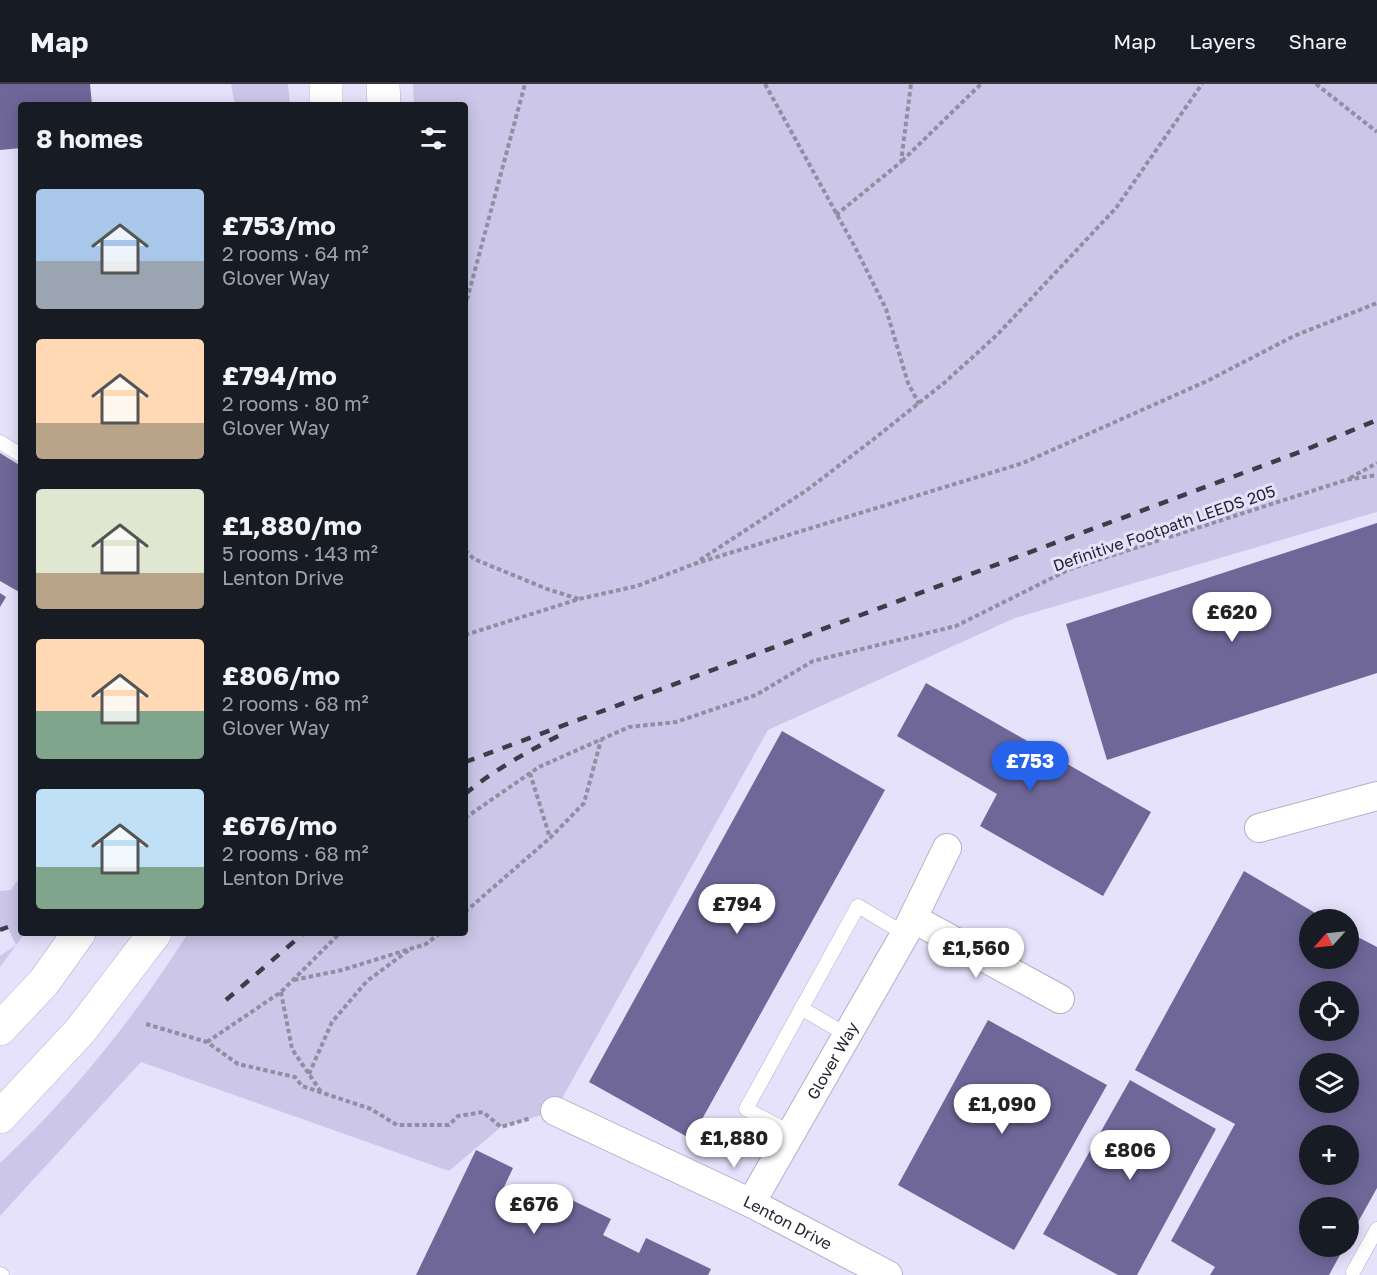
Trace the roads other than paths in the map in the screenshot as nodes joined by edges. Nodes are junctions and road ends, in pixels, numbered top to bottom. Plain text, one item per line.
1 (326, 84) edge
2 (383, 84) edge
3 (326, 102) edge
4 (384, 102) edge
5 (0, 442) edge
6 (18, 453) edge
7 (1377, 796) edge
8 (1259, 828) dead end
9 (947, 848) dead end
10 (910, 926) junction
11 (78, 936) edge
12 (153, 936) edge
13 (1060, 999) dead end
14 (801, 1008) junction
15 (0, 1029) edge
16 (847, 1035) junction
17 (555, 1111) road end
18 (0, 1117) edge
19 (791, 1133) junction
20 (751, 1203) junction
21 (1377, 1229) edge
22 (1353, 1272) dead end
23 (888, 1275) edge

1 - 3 highway
2 - 4 highway
5 - 6 lane
7 - 8 street
9 - 10 street, Glover Way
10 - 13 street
10 - 14 lane
10 - 16 street, Glover Way
11 - 15 highway
12 - 18 highway
14 - 16 lane
14 - 19 lane
16 - 19 street, Glover Way
17 - 20 street, Lenton Drive
19 - 20 street, Glover Way
20 - 23 street, Lenton Drive
21 - 22 lane

